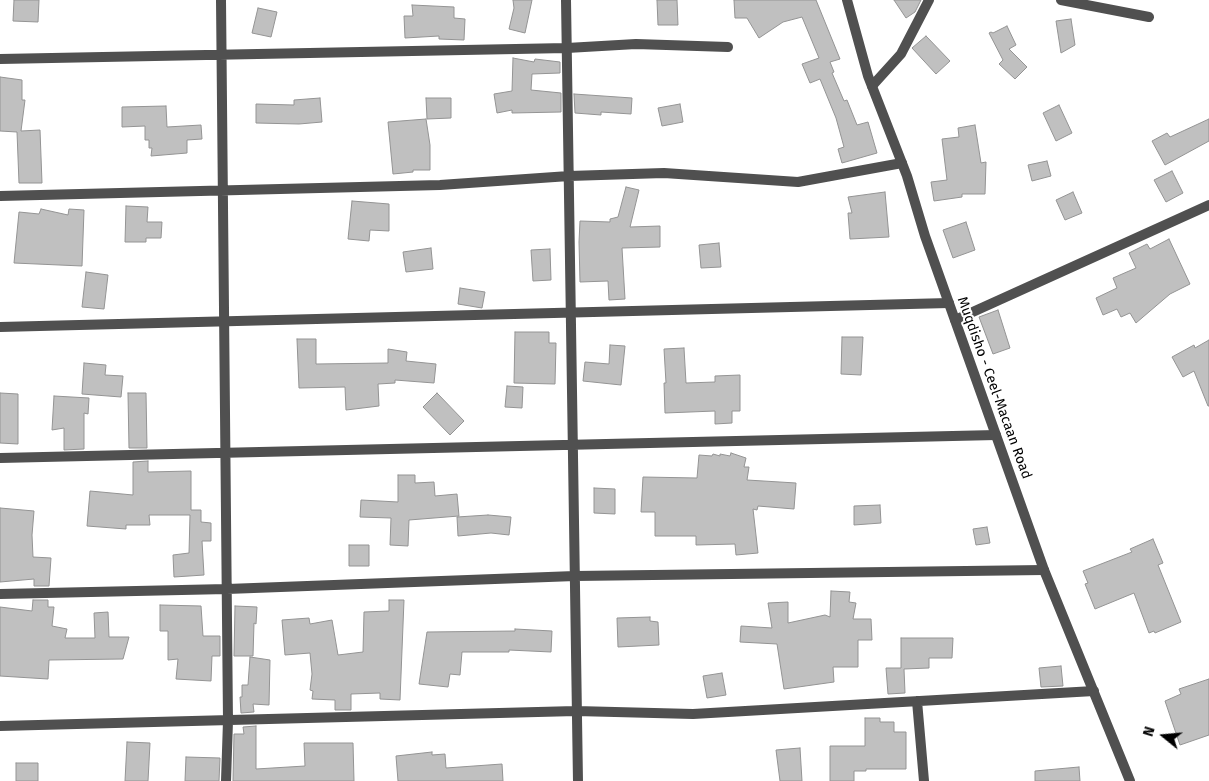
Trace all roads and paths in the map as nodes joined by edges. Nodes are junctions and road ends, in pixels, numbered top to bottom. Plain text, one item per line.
1 (221, 0) edge
2 (566, 0) edge
3 (847, 0) edge
4 (930, 0) edge
5 (1061, 0) edge
6 (1149, 17) dead end
7 (728, 47) dead end
8 (567, 48) junction
9 (222, 55) junction
10 (0, 59) edge
11 (872, 86) junction
12 (902, 163) junction
13 (569, 176) junction
14 (224, 191) junction
15 (0, 196) edge
16 (1209, 205) edge
17 (950, 303) junction
18 (571, 313) junction
19 (955, 320) junction
20 (225, 321) junction
21 (0, 327) edge
22 (996, 435) junction
23 (573, 444) junction
24 (226, 452) junction
25 (0, 458) edge
26 (1044, 570) junction
27 (575, 576) junction
28 (227, 589) junction
29 (0, 594) edge
30 (1094, 691) junction
31 (917, 701) junction
32 (576, 711) junction
33 (228, 721) junction
34 (0, 726) edge
35 (226, 781) edge
36 (578, 781) edge
37 (924, 781) edge
38 (1130, 781) edge

1 - 9 street
2 - 8 street
3 - 11 street, Muqdisho - Ceel-Macaan Road
4 - 11 street
5 - 6 street
7 - 8 street
8 - 9 street
8 - 13 street
9 - 10 street
9 - 14 street
11 - 12 street, Muqdisho - Ceel-Macaan Road
12 - 13 street
12 - 17 street, Muqdisho - Ceel-Macaan Road
13 - 14 street
13 - 18 street
14 - 15 street
14 - 20 street
16 - 19 street
17 - 18 street
17 - 19 street, Muqdisho - Ceel-Macaan Road
18 - 20 street
18 - 23 street
19 - 22 street, Muqdisho - Ceel-Macaan Road
20 - 21 street
20 - 24 street
22 - 23 street
22 - 26 street, Muqdisho - Ceel-Macaan Road
23 - 24 street
23 - 27 street
24 - 25 street
24 - 28 street
26 - 27 street
26 - 30 street, Muqdisho - Ceel-Macaan Road
27 - 28 street
27 - 32 street
28 - 29 street
28 - 33 street
30 - 31 street
30 - 38 street, Muqdisho - Ceel-Macaan Road
31 - 32 street
31 - 37 street
32 - 33 street
32 - 36 street
33 - 34 street
33 - 35 street

